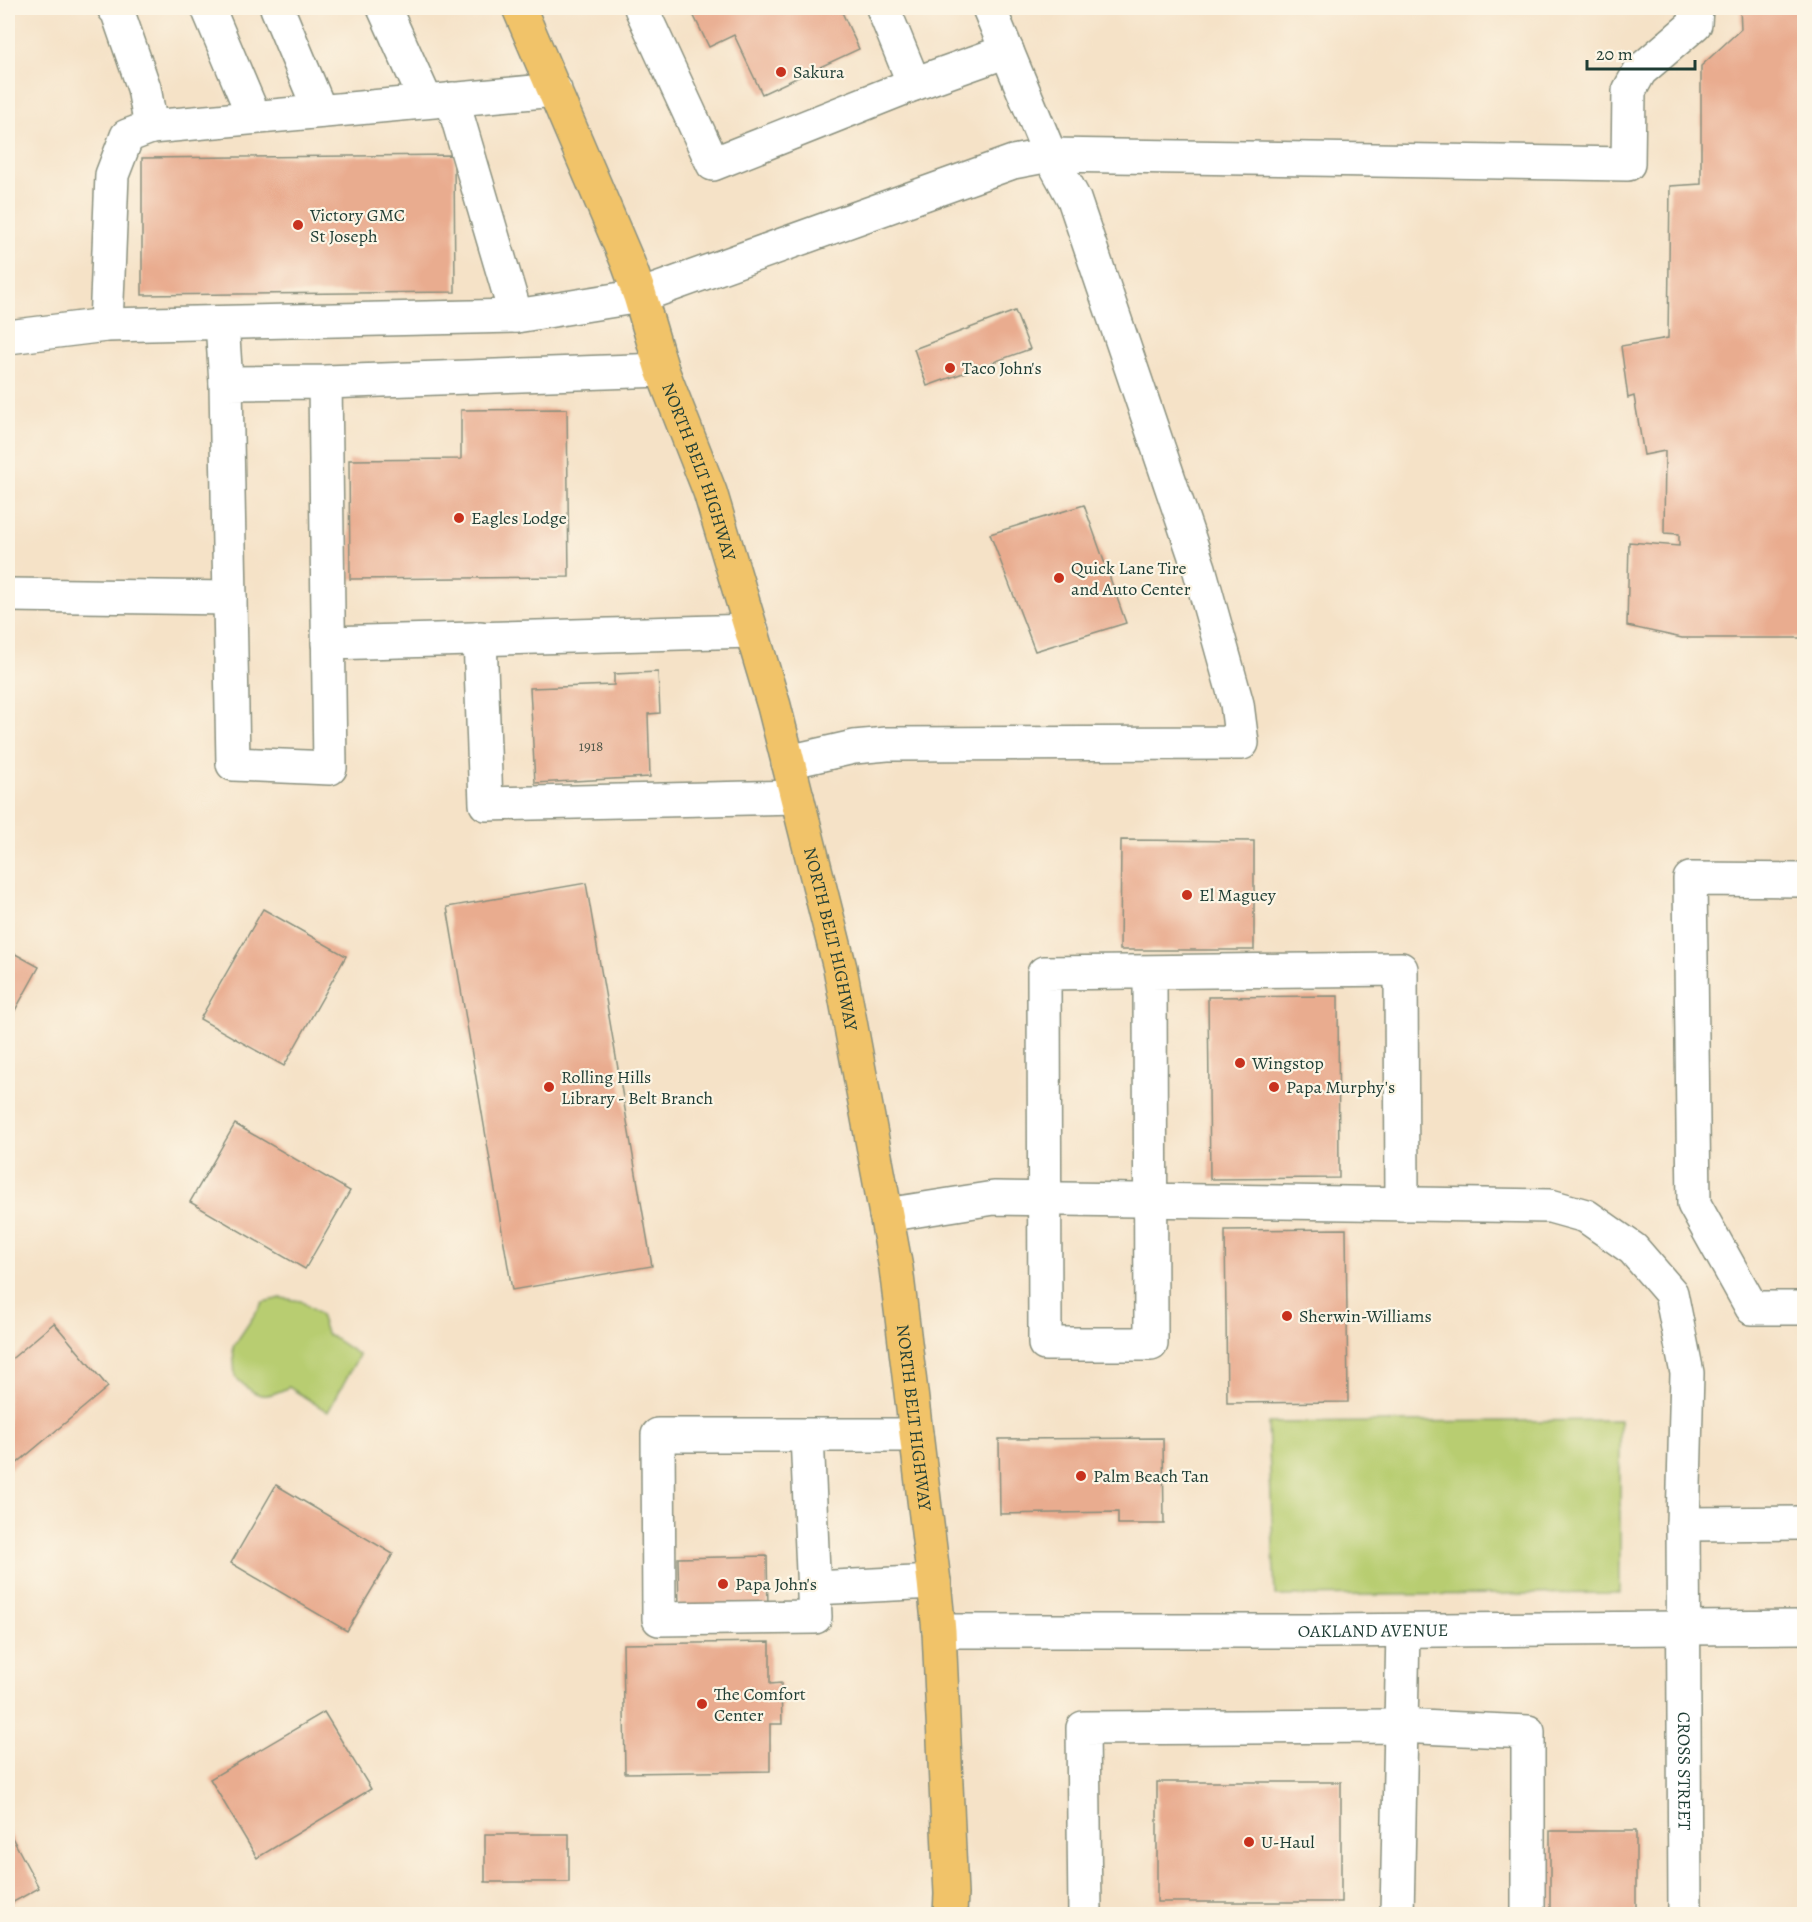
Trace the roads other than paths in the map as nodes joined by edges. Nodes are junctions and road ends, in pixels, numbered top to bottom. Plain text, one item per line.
1 (114, 8) edge
2 (208, 8) edge
3 (277, 8) edge
4 (384, 8) edge
5 (519, 8) edge
6 (641, 8) edge
7 (883, 8) edge
8 (989, 8) edge
9 (1696, 8) edge
10 (1007, 51) junction
11 (914, 84) junction
12 (555, 90) junction
13 (439, 100) junction
14 (320, 111) junction
15 (254, 117) junction
16 (151, 127) junction
17 (1050, 155) junction
18 (640, 296) junction
19 (516, 316) junction
20 (222, 323) junction
21 (106, 325) junction
22 (8, 338) edge
23 (662, 370) junction
24 (325, 382) junction
25 (226, 383) junction
26 (8, 595) edge
27 (230, 598) junction
28 (752, 631) junction
29 (480, 639) junction
30 (328, 643) junction
31 (788, 762) junction
32 (797, 797) junction
33 (1804, 880) edge
34 (1150, 972) junction
35 (1043, 1199) junction
36 (1149, 1200) junction
37 (1402, 1204) junction
38 (886, 1215) junction
39 (1804, 1308) edge
40 (807, 1435) junction
41 (916, 1435) junction
42 (1804, 1523) edge
43 (1683, 1524) junction
44 (934, 1582) junction
45 (815, 1602) junction
46 (1804, 1627) edge
47 (1683, 1628) junction
48 (939, 1631) junction
49 (1403, 1631) junction
50 (1399, 1726) junction
51 (950, 1914) edge
52 (1085, 1914) edge
53 (1397, 1914) edge
54 (1528, 1914) edge
55 (1685, 1914) edge

1 - 16 street
2 - 15 street
3 - 14 street
4 - 13 street
5 - 12 main road, NORTH BELT HIGHWAY
6 - 11 street
7 - 11 street
8 - 10 street
9 - 17 street
10 - 11 street
10 - 17 street
12 - 13 street
12 - 18 main road, NORTH BELT HIGHWAY
13 - 14 street
13 - 19 street
14 - 15 street
15 - 16 street
16 - 21 street
17 - 18 street
17 - 31 street
18 - 19 street
18 - 23 main road, NORTH BELT HIGHWAY
19 - 20 street
20 - 21 street
20 - 25 street
21 - 22 street
23 - 24 street
23 - 28 main road, NORTH BELT HIGHWAY
24 - 25 street
24 - 30 street
25 - 27 street
26 - 27 street
27 - 30 street
28 - 29 street
28 - 31 main road, NORTH BELT HIGHWAY
29 - 30 street
29 - 32 street
31 - 32 main road, NORTH BELT HIGHWAY
32 - 38 main road, NORTH BELT HIGHWAY
33 - 39 street
34 - 35 street
34 - 36 street
34 - 37 street
35 - 36 street, CROSS STREET
35 - 36 street
35 - 38 street, CROSS STREET
36 - 37 street, CROSS STREET
37 - 43 street, CROSS STREET
38 - 41 main road, NORTH BELT HIGHWAY
40 - 41 street
40 - 45 street
40 - 45 street
41 - 44 main road, NORTH BELT HIGHWAY
42 - 43 street
43 - 47 street, CROSS STREET
44 - 45 street
44 - 48 main road, NORTH BELT HIGHWAY
46 - 47 street, OAKLAND AVENUE
47 - 49 street, OAKLAND AVENUE
47 - 55 street, CROSS STREET
48 - 49 street, OAKLAND AVENUE
48 - 51 main road, NORTH BELT HIGHWAY
49 - 50 street
50 - 52 street
50 - 53 street
50 - 54 street

